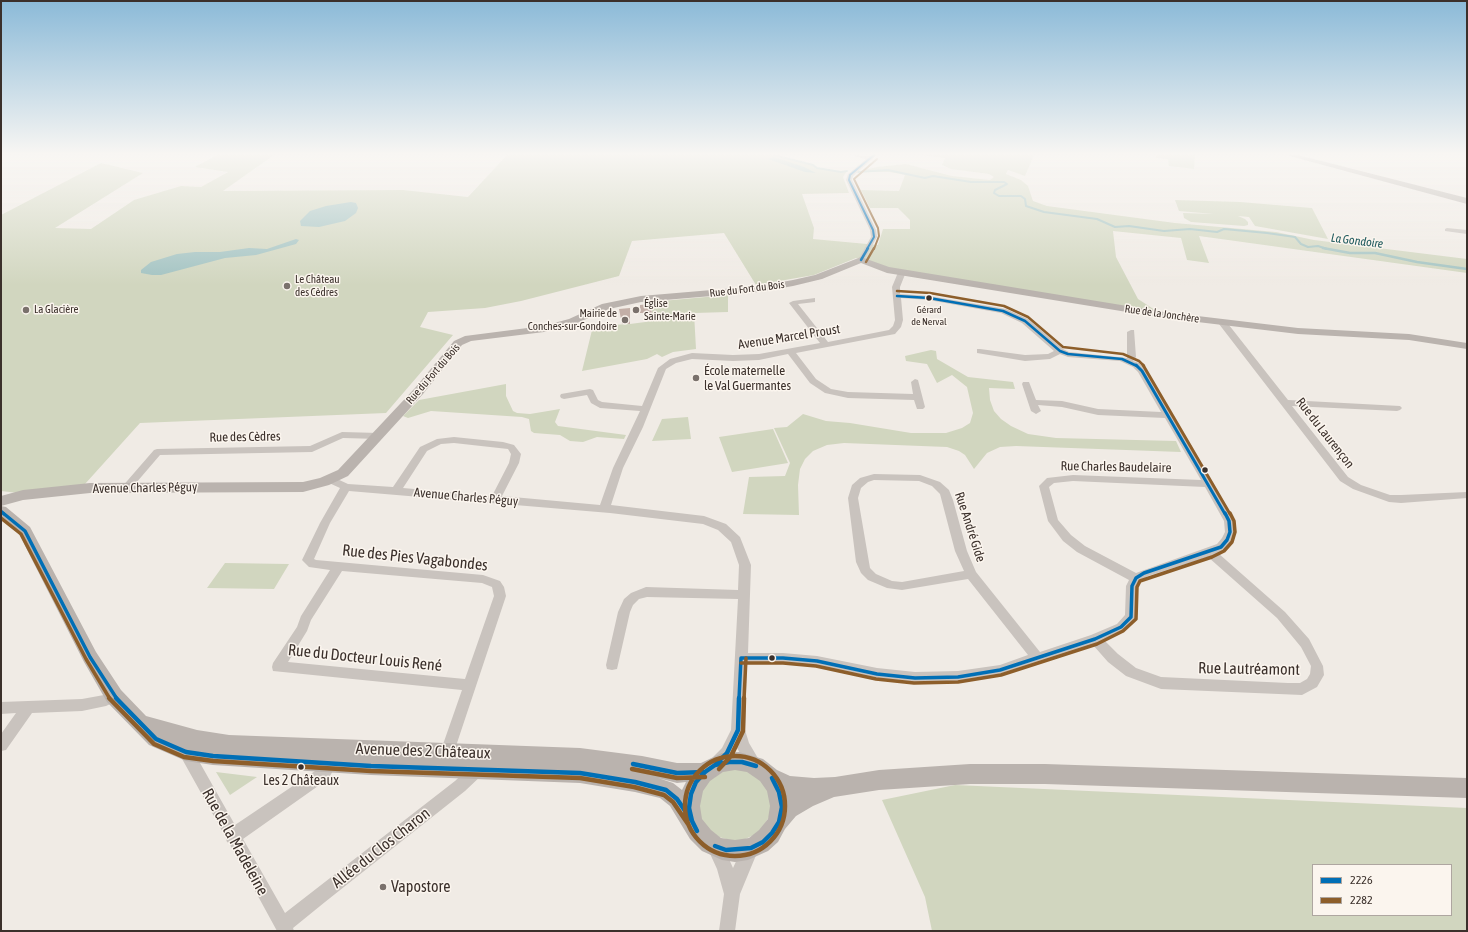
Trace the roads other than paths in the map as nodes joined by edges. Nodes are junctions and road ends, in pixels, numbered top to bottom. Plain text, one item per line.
1 (858, 198) edge
2 (1447, 230) dead end
3 (1467, 232) edge
4 (861, 260) junction
5 (902, 272) junction
6 (897, 296) junction
7 (812, 300) dead end
8 (1222, 322) junction
9 (1131, 332) dead end
10 (826, 345) junction
11 (1467, 346) edge
12 (980, 351) dead end
13 (791, 352) junction
14 (1060, 352) junction
15 (1130, 361) junction
16 (915, 382) dead end
17 (1026, 384) dead end
18 (564, 396) dead end
19 (918, 397) junction
20 (1032, 402) junction
21 (1284, 403) junction
22 (920, 407) dead end
23 (1397, 408) dead end
24 (645, 409) junction
25 (1036, 411) dead end
26 (1168, 414) junction
27 (379, 436) junction
28 (331, 480) junction
29 (1208, 484) junction
30 (346, 487) junction
31 (126, 488) junction
32 (396, 491) junction
33 (1467, 495) edge
34 (495, 499) junction
35 (604, 509) junction
36 (2, 511) edge
37 (1210, 552) junction
38 (338, 566) junction
39 (971, 574) junction
40 (1136, 578) junction
41 (743, 595) junction
42 (1095, 639) junction
43 (1037, 657) junction
44 (741, 658) junction
45 (612, 665) dead end
46 (469, 685) junction
47 (114, 696) junction
48 (28, 707) junction
49 (1, 708) edge
50 (141, 724) junction
51 (738, 730) junction
52 (1, 745) edge
53 (186, 752) junction
54 (447, 752) junction
55 (331, 755) junction
56 (756, 766) junction
57 (478, 769) junction
58 (710, 769) junction
59 (772, 778) junction
60 (835, 787) junction
61 (1467, 788) edge
62 (692, 821) junction
63 (779, 822) junction
64 (232, 836) junction
65 (715, 846) junction
66 (751, 848) junction
67 (732, 894) junction
68 (285, 929) edge
69 (727, 931) edge

1 - 4 street
2 - 3 street
4 - 5 main road, Rue de la Jonchère
4 - 27 main road, Rue du Fort du Bois
5 - 6 street, Avenue Marcel Proust
5 - 8 main road, Rue de la Jonchère
6 - 10 street, Avenue Marcel Proust
6 - 14 street
7 - 10 street
8 - 11 main road, Rue de la Jonchère
8 - 21 street, Rue du Laurençon
9 - 15 street
10 - 13 street, Avenue Marcel Proust
12 - 14 street
13 - 19 street
13 - 24 street, Avenue Marcel Proust
14 - 15 street
15 - 26 street
16 - 19 street
17 - 20 street
18 - 24 street
19 - 22 street
20 - 25 street
20 - 26 street
21 - 23 street
21 - 33 street, Rue du Laurençon
24 - 35 street, Avenue Marcel Proust
26 - 29 street
27 - 28 main road, Rue du Fort du Bois
27 - 31 street, Rue des Cèdres
28 - 30 street, Avenue Charles Péguy
28 - 31 main road, Avenue Charles Péguy
29 - 37 street
29 - 40 street, Rue Charles Baudelaire
30 - 32 street, Avenue Charles Péguy
30 - 38 street, Rue des Pies Vagabondes
31 - 36 main road, Avenue Charles Péguy
32 - 34 street, Avenue Charles Péguy
32 - 34 street
34 - 35 street, Avenue Charles Péguy
35 - 41 street, Avenue Charles Péguy
36 - 47 main road, Avenue des 2 Châteaux
37 - 40 street
37 - 42 street, Rue Lautréamont
38 - 46 street, Rue des Pies Vagabondes
38 - 46 street, Rue du Docteur Louis René
39 - 39 street, Rue André Gide
39 - 43 street, Rue André Gide
40 - 42 street
41 - 44 street, Avenue Charles Péguy
41 - 45 street
42 - 43 street
43 - 44 street
44 - 51 street, Avenue Charles Péguy
46 - 54 street, Rue des Pies Vagabondes
47 - 48 street
47 - 50 main road, Avenue des 2 Châteaux
48 - 49 street
48 - 52 street
50 - 53 main road, Avenue des 2 Châteaux
50 - 55 main road, Avenue des 2 Châteaux
51 - 56 street, Avenue Charles Péguy
51 - 58 street, Avenue Charles Péguy
53 - 55 main road, Avenue des 2 Châteaux
53 - 64 street, Rue de la Madeleine
54 - 55 main road, Avenue des 2 Châteaux
54 - 58 main road, Avenue des 2 Châteaux
55 - 57 main road, Avenue des 2 Châteaux
55 - 64 street
56 - 58 main road
56 - 59 main road
57 - 62 main road, Avenue des 2 Châteaux
57 - 68 street, Allée du Clos Charon
58 - 62 main road
59 - 60 main road
59 - 63 main road
60 - 61 main road
60 - 63 main road
62 - 65 main road
63 - 66 main road
64 - 68 street, Rue de la Madeleine
65 - 66 main road
65 - 67 street
66 - 67 street
67 - 69 street

